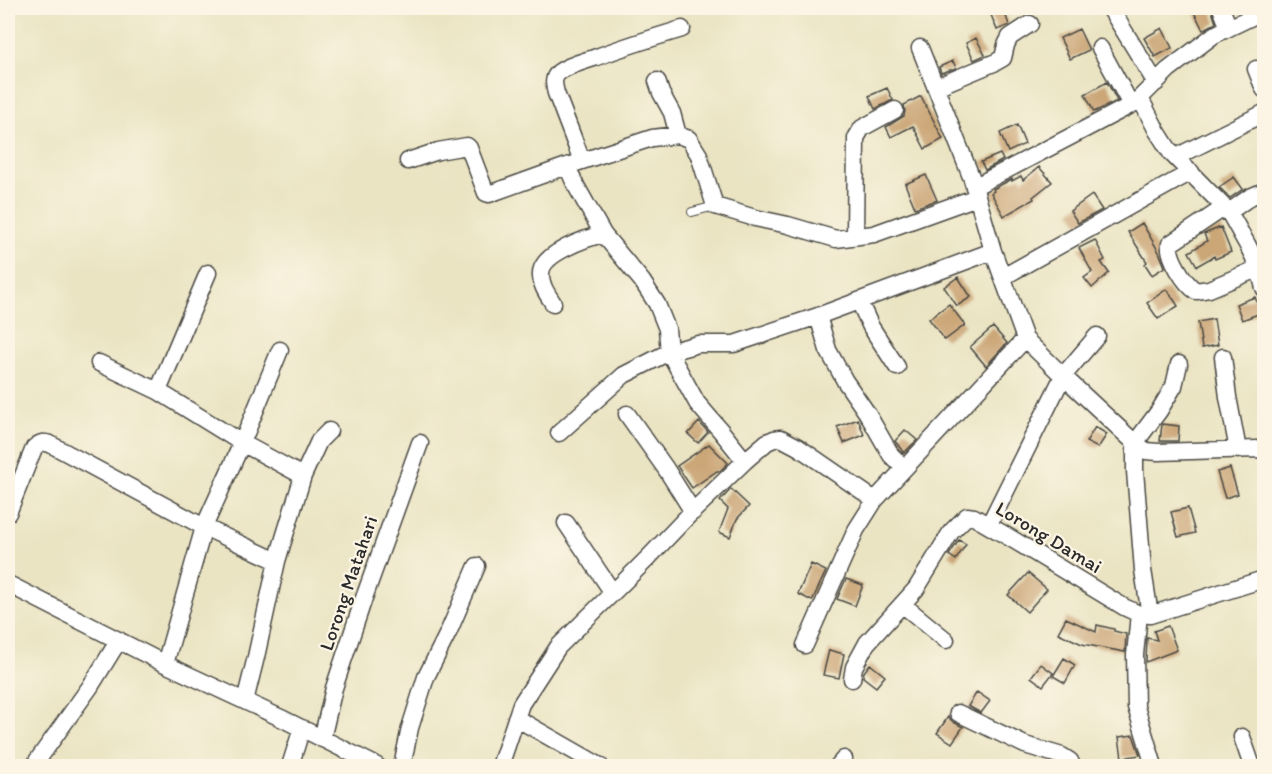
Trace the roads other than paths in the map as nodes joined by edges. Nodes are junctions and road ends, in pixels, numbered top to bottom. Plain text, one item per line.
1 (1110, 8) edge
2 (1221, 8) edge
3 (1264, 11) edge
4 (1030, 24) dead end
5 (1229, 28) junction
6 (682, 29) dead end
7 (920, 48) dead end
8 (1100, 48) dead end
9 (1256, 69) dead end
10 (657, 81) dead end
11 (1156, 83) junction
12 (936, 87) junction
13 (1264, 89) edge
14 (1136, 101) junction
15 (895, 110) dead end
16 (1264, 113) edge
17 (678, 135) junction
18 (1176, 157) junction
19 (408, 161) dead end
20 (574, 163) junction
21 (1191, 172) junction
22 (1264, 191) edge
23 (976, 192) junction
24 (715, 207) junction
25 (1227, 210) junction
26 (692, 212) dead end
27 (603, 234) junction
28 (855, 236) junction
29 (993, 251) junction
30 (1259, 268) junction
31 (208, 273) dead end
32 (1003, 277) junction
33 (1264, 288) edge
34 (859, 301) junction
35 (553, 303) dead end
36 (818, 316) junction
37 (1097, 336) dead end
38 (1025, 339) junction
39 (280, 350) dead end
40 (669, 352) junction
41 (1223, 357) dead end
42 (99, 363) dead end
43 (1179, 364) dead end
44 (897, 367) dead end
45 (1063, 376) junction
46 (158, 391) junction
47 (627, 414) dead end
48 (330, 431) dead end
49 (559, 433) dead end
50 (1135, 442) junction
51 (242, 443) junction
52 (420, 443) dead end
53 (1238, 450) junction
54 (1264, 451) edge
55 (745, 461) junction
56 (903, 468) junction
57 (303, 476) junction
58 (875, 500) junction
59 (693, 512) junction
60 (8, 513) edge
61 (566, 523) dead end
62 (989, 525) junction
63 (204, 528) junction
64 (277, 561) junction
65 (477, 566) dead end
66 (1264, 579) edge
67 (8, 584) edge
68 (613, 593) junction
69 (902, 604) junction
70 (1145, 614) junction
71 (119, 640) junction
72 (946, 640) dead end
73 (805, 645) dead end
74 (165, 664) junction
75 (852, 679) dead end
76 (245, 701) junction
77 (958, 713) dead end
78 (516, 718) junction
79 (302, 728) junction
80 (1242, 737) dead end
81 (322, 739) junction
82 (37, 766) edge
83 (290, 766) edge
84 (377, 766) edge
85 (402, 766) edge
86 (500, 766) edge
87 (597, 766) edge
88 (1072, 766) edge
89 (1154, 766) edge
90 (1252, 766) edge

1 - 11 street
2 - 5 street
3 - 5 street
4 - 12 street
5 - 11 street
6 - 20 street
7 - 12 street
8 - 14 street
9 - 13 street
10 - 17 street
11 - 14 street
12 - 23 street
14 - 18 street
14 - 23 street
15 - 28 street
16 - 18 street
17 - 20 street
17 - 24 street
18 - 21 street
19 - 20 street
20 - 27 street
21 - 25 street
21 - 32 street
22 - 25 street
23 - 28 street
23 - 29 street
24 - 26 lane
24 - 28 street
25 - 30 street
25 - 30 street
27 - 35 street
27 - 40 street
29 - 32 street
29 - 34 street
30 - 33 street
31 - 46 street
32 - 38 street
34 - 36 street
34 - 44 street
36 - 40 street
36 - 56 street
37 - 45 street
38 - 45 street
38 - 56 street
39 - 51 street
40 - 49 street
40 - 55 street
41 - 53 street
42 - 46 street
43 - 50 street
45 - 50 street
45 - 62 street
46 - 51 street
47 - 59 street
48 - 57 street
50 - 53 street
50 - 70 street
51 - 57 street
51 - 63 street
52 - 81 street, Lorong Matahari
53 - 54 street
55 - 58 street
55 - 59 street
56 - 58 street
57 - 64 street
58 - 73 street
59 - 68 street
60 - 63 street
61 - 68 street
62 - 69 street, Lorong Damai
62 - 70 street, Lorong Damai
63 - 64 street
63 - 74 street
64 - 76 street
65 - 85 street
66 - 70 street
67 - 71 street
68 - 78 street
69 - 72 street
69 - 75 street, Lorong Damai
70 - 89 street
71 - 74 street
71 - 82 street
74 - 76 street
76 - 79 street
77 - 88 street
78 - 86 street
78 - 87 street
79 - 81 street
79 - 83 street
80 - 90 street
81 - 84 street

